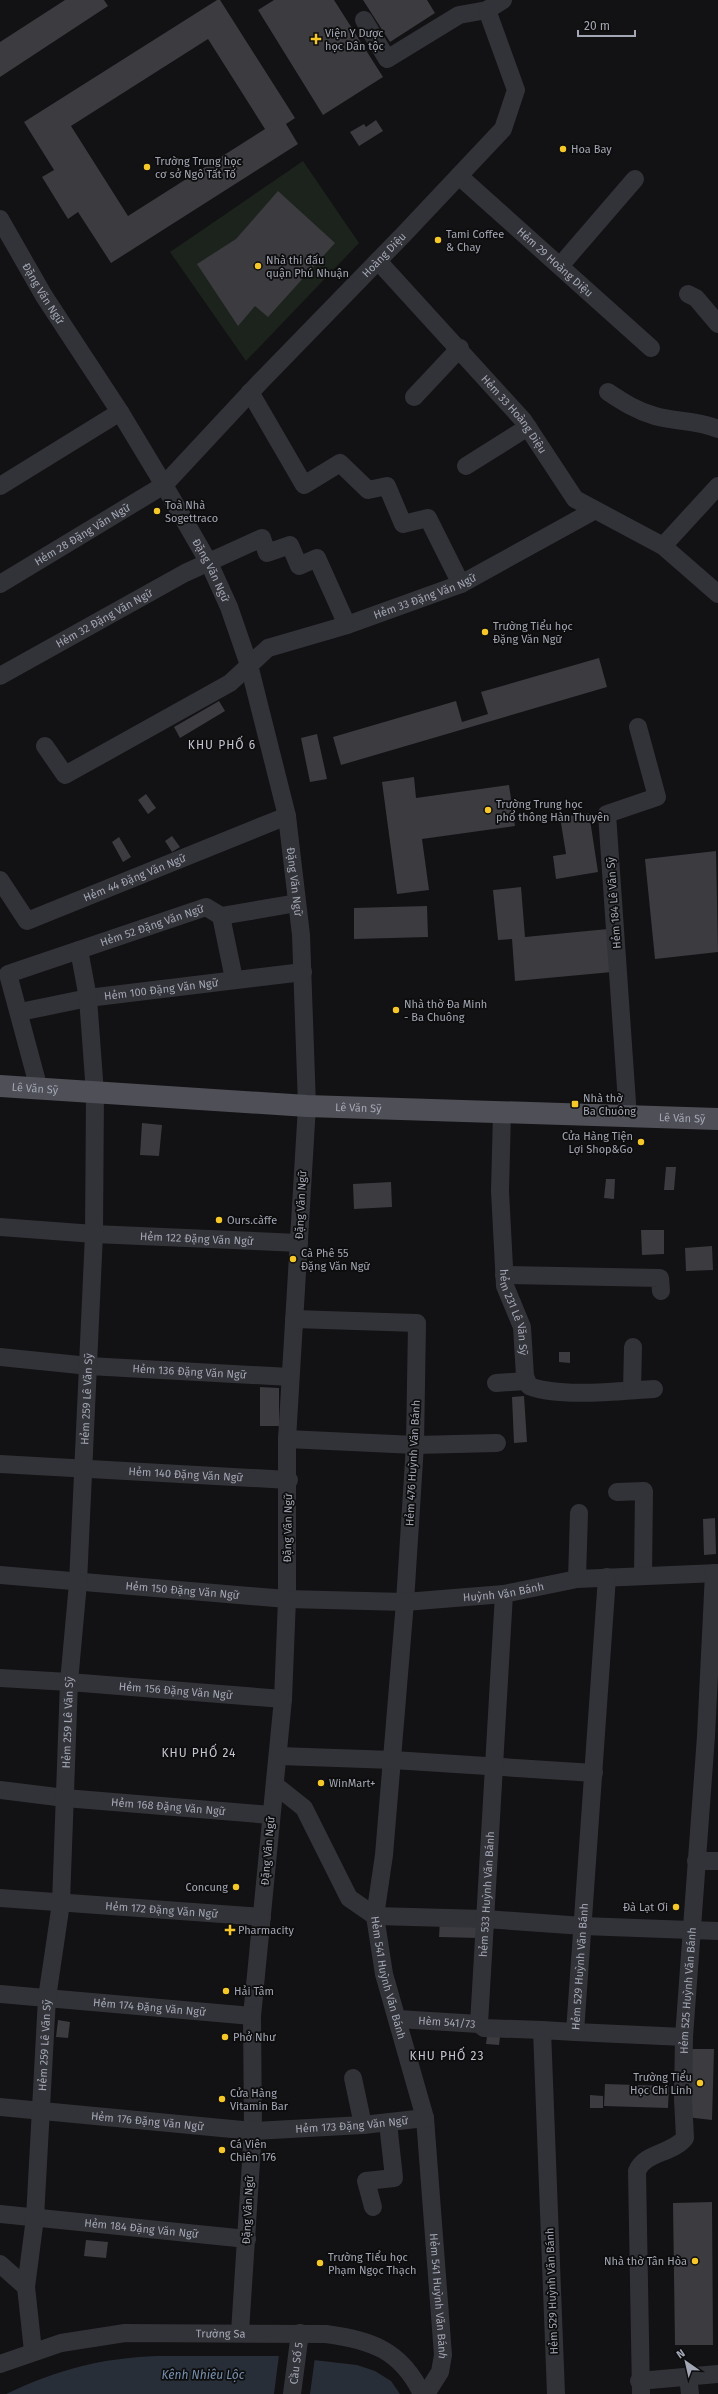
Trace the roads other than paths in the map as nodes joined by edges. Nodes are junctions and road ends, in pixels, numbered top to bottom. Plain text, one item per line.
1 (503, 0) edge
2 (487, 10) junction
3 (364, 20) dead end
4 (459, 176) junction
5 (635, 179) dead end
6 (0, 219) edge
7 (378, 261) junction
8 (560, 266) junction
9 (688, 294) dead end
10 (718, 324) edge
11 (460, 348) junction
12 (651, 348) dead end
13 (250, 392) junction
14 (608, 392) dead end
15 (414, 397) dead end
16 (120, 412) junction
17 (528, 427) junction
18 (718, 429) edge
19 (466, 466) dead end
20 (164, 485) junction
21 (0, 486) edge
22 (718, 486) edge
23 (595, 510) junction
24 (663, 546) junction
25 (209, 563) junction
26 (0, 584) edge
27 (461, 584) junction
28 (718, 594) edge
29 (347, 625) junction
30 (249, 665) junction
31 (0, 676) edge
32 (638, 727) dead end
33 (45, 746) dead end
34 (287, 816) junction
35 (0, 880) edge
36 (298, 903) junction
37 (220, 916) junction
38 (79, 950) junction
39 (303, 972) junction
40 (234, 979) junction
41 (88, 998) junction
42 (20, 1012) junction
43 (0, 1086) edge
44 (39, 1089) junction
45 (95, 1093) junction
46 (307, 1106) junction
47 (502, 1112) junction
48 (628, 1117) junction
49 (718, 1119) edge
50 (0, 1227) edge
51 (94, 1234) junction
52 (299, 1243) junction
53 (504, 1275) junction
54 (661, 1291) dead end
55 (294, 1320) junction
56 (633, 1347) dead end
57 (0, 1357) edge
58 (89, 1366) junction
59 (290, 1377) junction
60 (526, 1380) junction
61 (496, 1383) dead end
62 (654, 1389) dead end
63 (632, 1390) junction
64 (287, 1440) junction
65 (497, 1443) dead end
66 (416, 1445) junction
67 (0, 1464) edge
68 (82, 1470) junction
69 (289, 1480) junction
70 (617, 1492) dead end
71 (579, 1513) dead end
72 (716, 1573) edge
73 (0, 1575) edge
74 (643, 1576) junction
75 (607, 1577) junction
76 (577, 1579) junction
77 (78, 1583) junction
78 (504, 1594) junction
79 (287, 1599) junction
80 (405, 1602) junction
81 (0, 1678) edge
82 (69, 1682) junction
83 (283, 1699) junction
84 (279, 1756) junction
85 (393, 1760) junction
86 (494, 1765) junction
87 (594, 1773) junction
88 (275, 1785) junction
89 (0, 1790) edge
90 (65, 1798) junction
91 (271, 1815) junction
92 (696, 1861) junction
93 (718, 1861) edge
94 (0, 1898) edge
95 (61, 1903) junction
96 (375, 1916) junction
97 (262, 1917) junction
98 (485, 1919) junction
99 (583, 1926) junction
100 (692, 1931) junction
101 (718, 1931) edge
102 (0, 1994) edge
103 (47, 1998) junction
104 (252, 2016) junction
105 (398, 2019) junction
106 (480, 2024) junction
107 (542, 2030) junction
108 (575, 2032) junction
109 (684, 2037) junction
110 (353, 2078) dead end
111 (0, 2107) edge
112 (41, 2111) junction
113 (425, 2118) junction
114 (388, 2123) junction
115 (363, 2125) junction
116 (253, 2132) junction
117 (373, 2207) dead end
118 (0, 2214) edge
119 (35, 2218) junction
120 (247, 2239) junction
121 (0, 2264) edge
122 (26, 2287) junction
123 (240, 2332) junction
124 (300, 2333) junction
125 (33, 2351) junction
126 (0, 2364) edge
127 (718, 2374) edge
128 (688, 2376) junction
129 (640, 2387) edge
130 (292, 2394) edge
131 (422, 2394) edge
132 (426, 2394) edge
133 (556, 2394) edge
134 (690, 2394) edge

1 - 2 street
2 - 3 street
2 - 4 street, Hoàng Diệu
4 - 7 street, Hoàng Diệu
4 - 8 street, Hẻm 29 Hoàng Diệu
5 - 8 street
6 - 16 street, Đặng Văn Ngữ
7 - 11 street, Hẻm 33 Hoàng Diệu
7 - 13 street, Hoàng Diệu
8 - 12 street, Hẻm 29 Hoàng Diệu
9 - 10 street
11 - 15 street
11 - 17 street, Hẻm 33 Hoàng Diệu
13 - 20 street, Hoàng Diệu
13 - 27 street
14 - 18 street
16 - 20 street, Đặng Văn Ngữ
16 - 21 street
17 - 19 street
17 - 23 street, Hẻm 33 Hoàng Diệu
20 - 25 street, Đặng Văn Ngữ
20 - 26 street, Hẻm 28 Đặng Văn Ngữ
22 - 24 street
23 - 24 street, Hẻm 33 Hoàng Diệu
23 - 27 street, Hẻm 33 Đặng Văn Ngữ
24 - 28 street, Hẻm 33 Hoàng Diệu
25 - 29 street, Hẻm 32 Đặng Văn Ngữ
25 - 30 street, Đặng Văn Ngữ
25 - 31 street, Hẻm 32 Đặng Văn Ngữ
27 - 29 street, Hẻm 33 Đặng Văn Ngữ
29 - 30 street, Hẻm 33 Đặng Văn Ngữ
30 - 33 street, Hẻm 33 Đặng Văn Ngữ
30 - 34 street, Đặng Văn Ngữ
32 - 48 street, Hẻm 184 Lê Văn Sỹ
34 - 35 street, Hẻm 44 Đặng Văn Ngữ
34 - 36 street, Đặng Văn Ngữ
36 - 37 street, Hẻm 52 Đặng Văn Ngữ
36 - 39 street, Đặng Văn Ngữ
37 - 38 street, Hẻm 52 Đặng Văn Ngữ
37 - 40 street
38 - 41 street, Hẻm 259 Lê Văn Sỹ
38 - 42 street, Hẻm 52 Đặng Văn Ngữ
39 - 40 street, Hẻm 100 Đặng Văn Ngữ
39 - 46 street, Đặng Văn Ngữ
40 - 41 street, Hẻm 100 Đặng Văn Ngữ
41 - 42 street, Hẻm 100 Đặng Văn Ngữ
41 - 45 street, Hẻm 259 Lê Văn Sỹ
42 - 44 street
43 - 44 main road, Lê Văn Sỹ
44 - 45 main road, Lê Văn Sỹ
45 - 46 main road, Lê Văn Sỹ
45 - 51 street, Hẻm 259 Lê Văn Sỹ
46 - 47 main road, Lê Văn Sỹ
46 - 52 street, Đặng Văn Ngữ
47 - 48 main road, Lê Văn Sỹ
47 - 53 street, hẻm 231 Lê Văn Sỹ
48 - 49 main road, Lê Văn Sỹ
50 - 51 street, Hẻm 122 Đặng Văn Ngữ
51 - 52 street, Hẻm 122 Đặng Văn Ngữ
51 - 58 street, Hẻm 259 Lê Văn Sỹ
52 - 55 street, Đặng Văn Ngữ
53 - 54 street
53 - 60 street, hẻm 231 Lê Văn Sỹ
55 - 59 street, Đặng Văn Ngữ
55 - 66 street, Hẻm 476 Huỳnh Văn Bánh
56 - 63 street
57 - 58 street, Hẻm 136 Đặng Văn Ngữ
58 - 59 street, Hẻm 136 Đặng Văn Ngữ
58 - 68 street, Hẻm 259 Lê Văn Sỹ
59 - 64 street, Đặng Văn Ngữ
60 - 61 street
60 - 63 street
62 - 63 street
64 - 66 street
64 - 69 street, Đặng Văn Ngữ
65 - 66 street
66 - 80 street, Hẻm 476 Huỳnh Văn Bánh
67 - 68 street, Hẻm 140 Đặng Văn Ngữ
68 - 69 street, Hẻm 140 Đặng Văn Ngữ
68 - 77 street, Hẻm 259 Lê Văn Sỹ
69 - 79 street, Đặng Văn Ngữ
70 - 74 street
71 - 76 street
72 - 74 street, Huỳnh Văn Bánh
72 - 92 street, Hẻm 525 Huỳnh Văn Bánh
73 - 77 street, Hẻm 150 Đặng Văn Ngữ
74 - 75 street, Huỳnh Văn Bánh
75 - 76 street, Huỳnh Văn Bánh
75 - 87 street, Hẻm 529 Huỳnh Văn Bánh
76 - 78 street, Huỳnh Văn Bánh
77 - 79 street, Hẻm 150 Đặng Văn Ngữ
77 - 82 street, Hẻm 259 Lê Văn Sỹ
78 - 80 street, Huỳnh Văn Bánh
78 - 86 street, hẻm 533 Huỳnh Văn Bánh
79 - 80 street, Huỳnh Văn Bánh
79 - 83 street, Đặng Văn Ngữ
80 - 85 street, Hẻm 541 Huỳnh Văn Bánh
81 - 82 street, Hẻm 156 Đặng Văn Ngữ
82 - 83 street, Hẻm 156 Đặng Văn Ngữ
82 - 90 street, Hẻm 259 Lê Văn Sỹ
83 - 84 street, Đặng Văn Ngữ
84 - 85 street
84 - 88 street, Đặng Văn Ngữ
85 - 86 street
85 - 96 street, Hẻm 541 Huỳnh Văn Bánh
86 - 87 street
86 - 98 street, hẻm 533 Huỳnh Văn Bánh
87 - 99 street, Hẻm 529 Huỳnh Văn Bánh
88 - 91 street, Đặng Văn Ngữ
88 - 96 street
89 - 90 street, Hẻm 168 Đặng Văn Ngữ
90 - 91 street, Hẻm 168 Đặng Văn Ngữ
90 - 95 street, Hẻm 259 Lê Văn Sỹ
91 - 97 street, Đặng Văn Ngữ
92 - 93 street
92 - 100 street, Hẻm 525 Huỳnh Văn Bánh
94 - 95 street, Hẻm 172 Đặng Văn Ngữ
95 - 97 street, Hẻm 172 Đặng Văn Ngữ
95 - 103 street, Hẻm 259 Lê Văn Sỹ
96 - 98 street
96 - 105 street, Hẻm 541 Huỳnh Văn Bánh
97 - 104 street, Đặng Văn Ngữ
98 - 99 street
98 - 106 street, hẻm 533 Huỳnh Văn Bánh
99 - 100 street
99 - 108 street, Hẻm 529 Huỳnh Văn Bánh
100 - 101 street
100 - 109 street, Hẻm 525 Huỳnh Văn Bánh
102 - 103 street, Hẻm 174 Đặng Văn Ngữ
103 - 104 street, Hẻm 174 Đặng Văn Ngữ
103 - 112 street, Hẻm 259 Lê Văn Sỹ
104 - 116 street, Đặng Văn Ngữ
105 - 106 street, Hèm 541/73
105 - 113 street, Hẻm 541 Huỳnh Văn Bánh
106 - 107 street, Hèm 541/73
107 - 108 street, Hẻm 529 Huỳnh Văn Bánh
107 - 133 street, Hẻm 529 Huỳnh Văn Bánh
108 - 109 street
109 - 129 street, Hẻm 525 Huỳnh Văn Bánh
110 - 115 street
111 - 112 street, Hẻm 176 Đặng Văn Ngữ
112 - 116 street, Hẻm 176 Đặng Văn Ngữ
112 - 119 street, Hẻm 259 Lê Văn Sỹ
113 - 114 street, Hẻm 173 Đặng Văn Ngữ
113 - 132 street, Hẻm 541 Huỳnh Văn Bánh
114 - 115 street, Hẻm 173 Đặng Văn Ngữ
114 - 117 street
115 - 116 street, Hẻm 173 Đặng Văn Ngữ
116 - 120 street, Đặng Văn Ngữ
118 - 119 street, Hẻm 184 Đặng Văn Ngữ
119 - 120 street, Hẻm 184 Đặng Văn Ngữ
119 - 122 street, Hẻm 259 Lê Văn Sỹ
120 - 123 street, Đặng Văn Ngữ
121 - 122 street
122 - 125 street, Hẻm 259 Lê Văn Sỹ
123 - 124 street, Trường Sa
123 - 125 street, Trường Sa
124 - 130 street, Cầu Số 5
124 - 131 street, Trường Sa
125 - 126 street, Trường Sa
127 - 128 street, Hẻm 525 Huỳnh Văn Bánh
128 - 129 street, Hẻm 525 Huỳnh Văn Bánh
128 - 134 street

